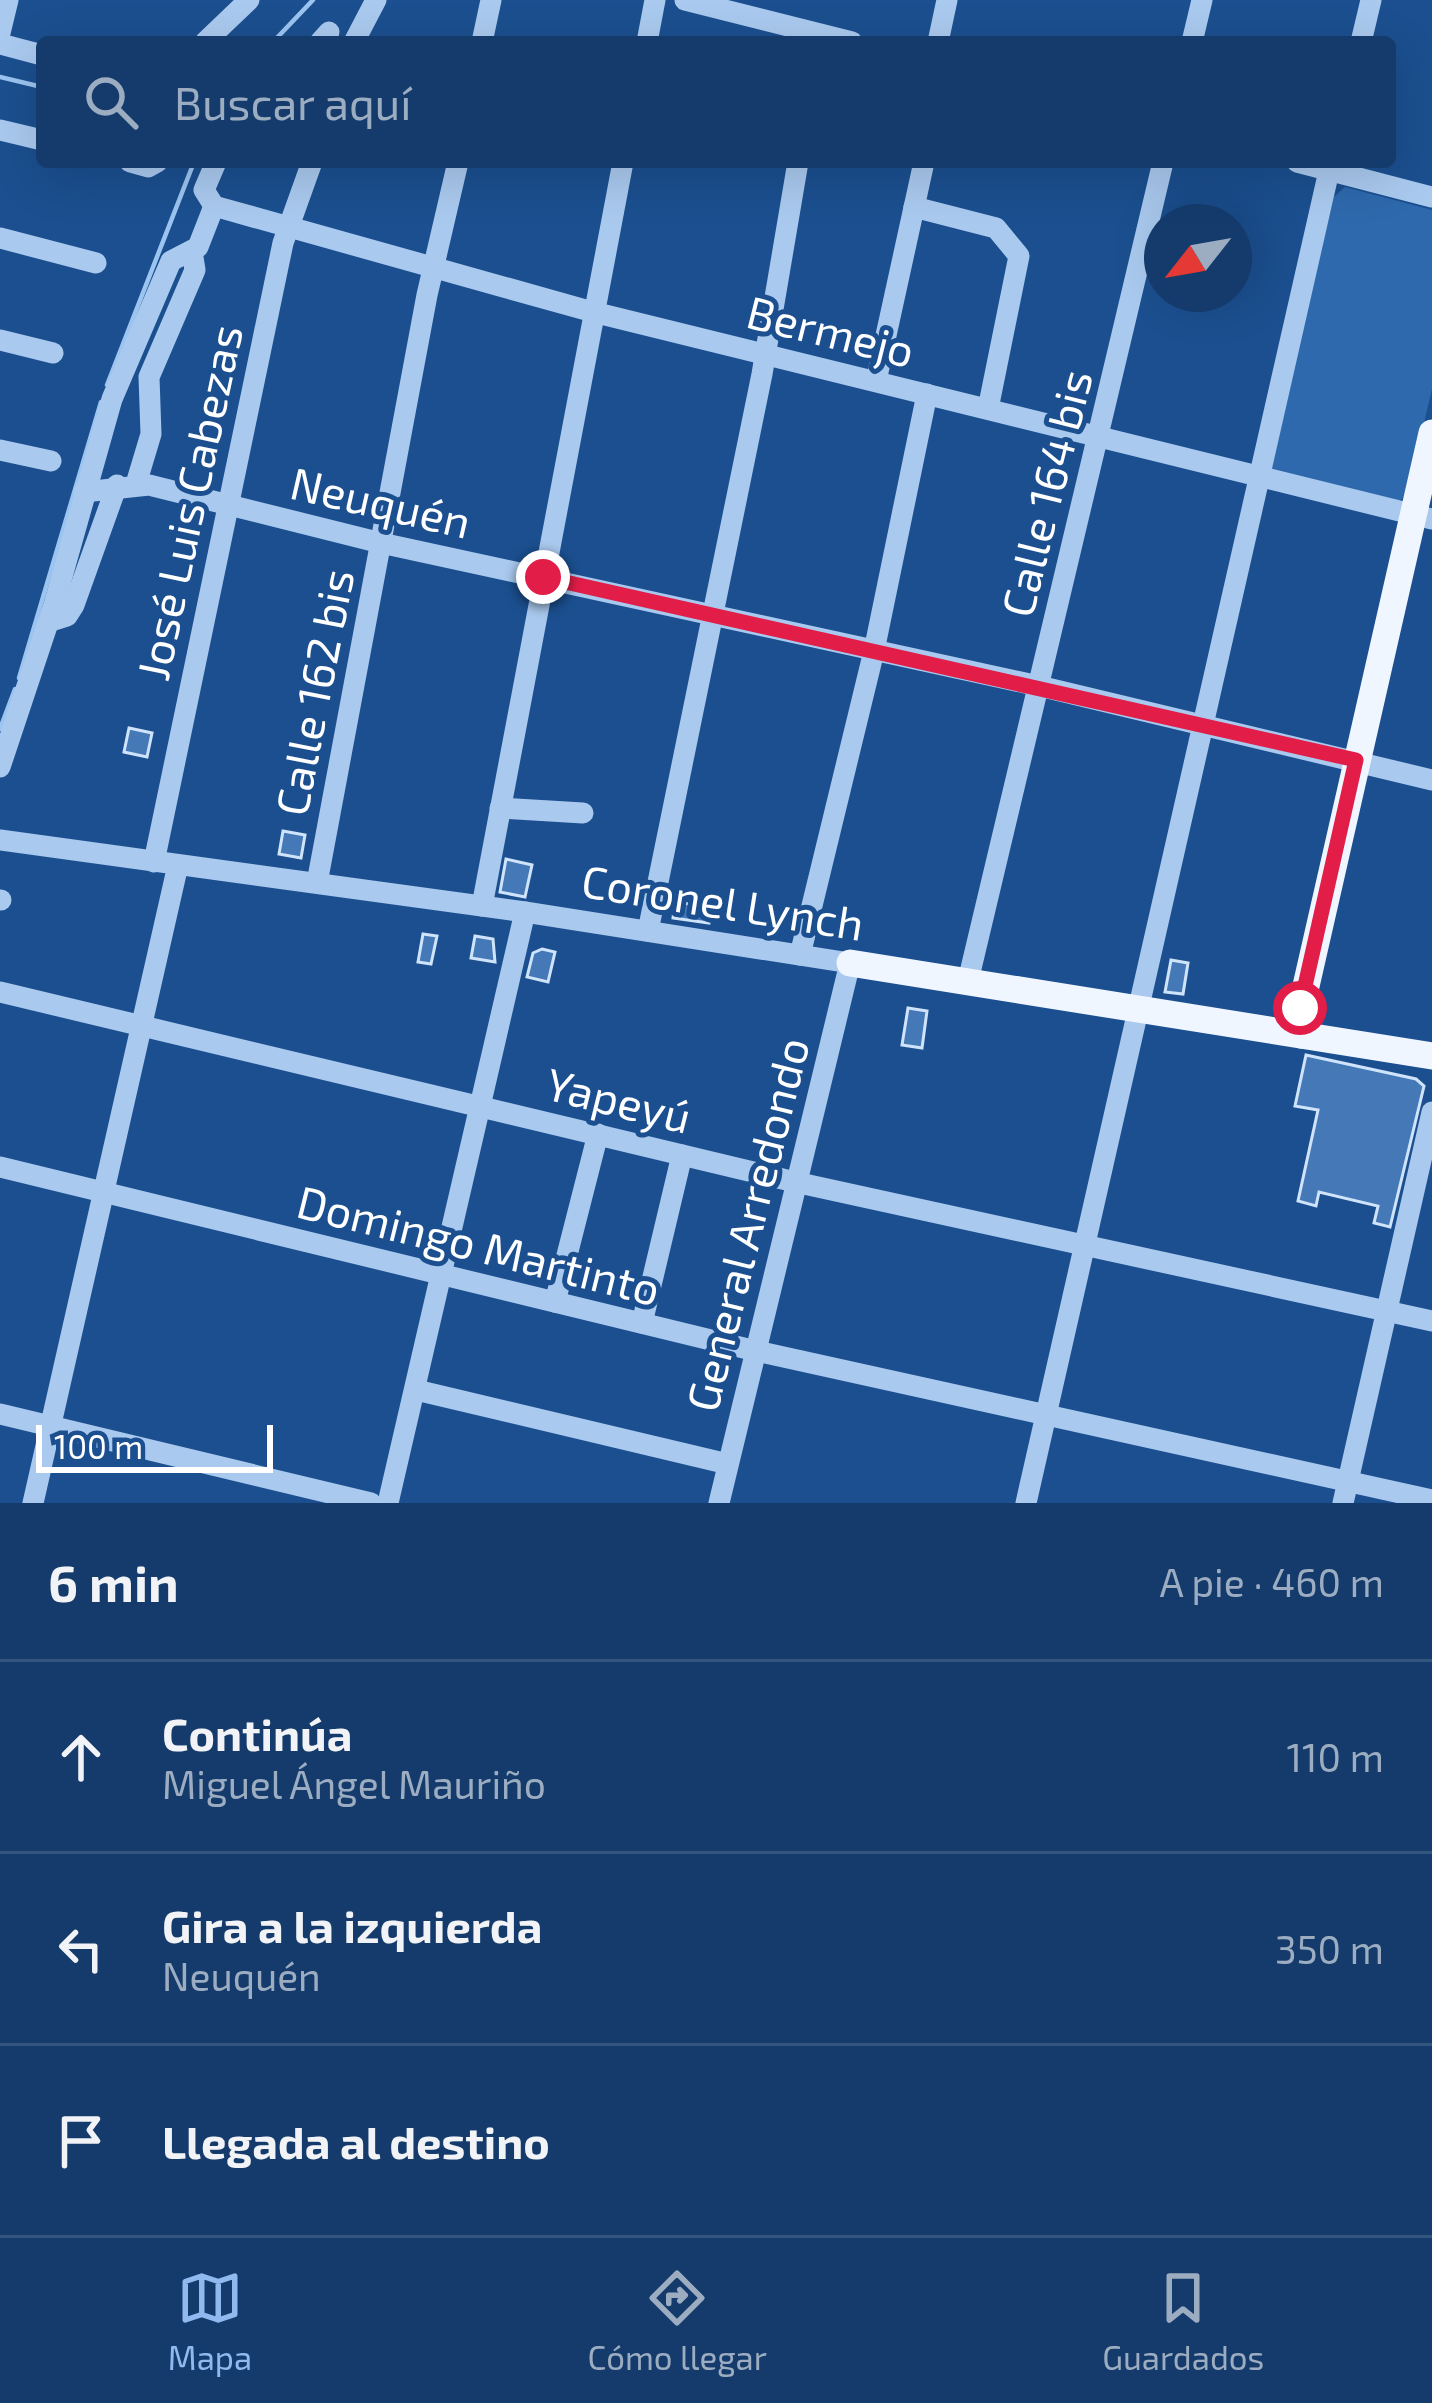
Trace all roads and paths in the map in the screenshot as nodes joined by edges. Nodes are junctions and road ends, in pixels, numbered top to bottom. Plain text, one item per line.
1 (8, 0) edge
2 (248, 0) edge
3 (376, 0) edge
4 (491, 0) edge
5 (656, 0) edge
6 (686, 0) edge
7 (947, 0) edge
8 (1202, 0) edge
9 (1371, 0) edge
10 (753, 7) edge
11 (0, 33) edge
12 (211, 36) edge
13 (357, 36) edge
14 (483, 36) edge
15 (648, 36) edge
16 (820, 36) edge
17 (939, 36) edge
18 (1193, 36) edge
19 (1362, 36) edge
20 (0, 44) edge
21 (36, 53) edge
22 (0, 130) edge
23 (36, 139) edge
24 (213, 168) edge
25 (310, 168) edge
26 (457, 168) edge
27 (622, 168) edge
28 (797, 168) edge
29 (923, 168) edge
30 (1162, 168) edge
31 (1329, 168) edge
32 (1332, 168) edge
33 (1432, 197) edge
34 (214, 206) junction
35 (914, 207) junction
36 (288, 229) junction
37 (0, 238) edge
38 (192, 251) junction
39 (97, 263) dead end
40 (436, 270) junction
41 (592, 312) junction
42 (0, 340) edge
43 (53, 353) dead end
44 (764, 354) junction
45 (876, 380) junction
46 (927, 394) junction
47 (988, 409) junction
48 (1432, 433) edge
49 (1096, 436) junction
50 (0, 450) edge
51 (50, 461) dead end
52 (1261, 477) junction
53 (126, 484) junction
54 (84, 492) junction
55 (225, 506) junction
56 (1426, 514) edge
57 (381, 543) junction
58 (543, 577) junction
59 (712, 617) junction
60 (48, 622) junction
61 (874, 651) junction
62 (1039, 686) junction
63 (1204, 725) junction
64 (1364, 763) junction
65 (0, 767) edge
66 (1432, 780) edge
67 (500, 808) junction
68 (583, 813) dead end
69 (0, 840) edge
70 (154, 862) junction
71 (178, 866) junction
72 (317, 883) junction
73 (482, 906) junction
74 (525, 912) junction
75 (648, 931) junction
76 (800, 955) junction
77 (850, 964) junction
78 (968, 981) junction
79 (0, 992) edge
80 (1140, 1008) junction
81 (140, 1024) junction
82 (1302, 1035) junction
83 (1432, 1056) edge
84 (482, 1105) junction
85 (1432, 1112) edge
86 (598, 1134) junction
87 (682, 1155) junction
88 (0, 1167) edge
89 (795, 1182) junction
90 (103, 1192) junction
91 (1088, 1244) junction
92 (441, 1276) junction
93 (555, 1302) junction
94 (1385, 1310) junction
95 (1432, 1321) edge
96 (642, 1323) junction
97 (756, 1351) junction
98 (416, 1390) junction
99 (0, 1414) edge
100 (1046, 1414) junction
101 (52, 1426) junction
102 (728, 1464) junction
103 (1345, 1492) edge
104 (1432, 1500) edge
105 (34, 1503) edge
106 (370, 1503) edge
107 (388, 1503) edge
108 (719, 1503) edge
109 (1026, 1503) edge

1 - 11 street
2 - 12 street
3 - 13 street
4 - 14 street
5 - 15 street
6 - 10 street
7 - 17 street
8 - 18 street
9 - 19 street
10 - 16 street
20 - 21 street
22 - 23 street
24 - 34 street
25 - 36 street, José Luis Cabezas
26 - 40 street, Calle 162 bis
27 - 41 street
28 - 44 street
29 - 35 street
30 - 49 street, Calle 164 bis
31 - 52 street
32 - 33 street
34 - 36 street, Bermejo
34 - 38 street
35 - 45 street
35 - 47 street
36 - 40 street, Bermejo
36 - 55 street, José Luis Cabezas
37 - 39 street
38 - 53 street
38 - 54 street
40 - 41 street, Bermejo
40 - 57 street, Calle 162 bis
41 - 44 street, Bermejo
41 - 58 street
42 - 43 street
44 - 45 street, Bermejo
44 - 59 street
45 - 46 street, Bermejo
46 - 47 street, Bermejo
46 - 61 street
47 - 49 street, Bermejo
48 - 56 main road
49 - 52 street, Bermejo
49 - 62 street, Calle 164 bis
50 - 51 street
52 - 56 street, Bermejo
52 - 63 street
53 - 54 street, Neuquén
53 - 55 street, Neuquén
53 - 60 street
54 - 60 street
55 - 57 street, Neuquén
55 - 70 street, José Luis Cabezas
56 - 64 main road
57 - 58 street, Neuquén
57 - 72 street, Calle 162 bis
58 - 59 street, Neuquén
58 - 67 street
59 - 61 street, Neuquén
59 - 75 street
60 - 65 street
61 - 62 street, Neuquén
61 - 76 street
62 - 63 street, Neuquén
62 - 78 street, Calle 164 bis
63 - 64 street, Neuquén
63 - 80 street
64 - 66 street, Neuquén
64 - 82 main road
67 - 68 street
67 - 73 street
69 - 70 street, Coronel Lynch
70 - 71 street, Coronel Lynch
71 - 72 street, Coronel Lynch
71 - 81 street
72 - 73 street, Coronel Lynch
73 - 74 street, Coronel Lynch
74 - 75 street, Coronel Lynch
74 - 84 street
75 - 76 street, Coronel Lynch
76 - 77 street, Coronel Lynch
77 - 78 main road, Coronel Lynch
77 - 89 street, General Arredondo
78 - 80 main road, Coronel Lynch
79 - 81 street, Yapeyú
80 - 82 main road, Coronel Lynch
80 - 91 street
81 - 84 street, Yapeyú
81 - 90 street
82 - 83 main road, Coronel Lynch
84 - 86 street, Yapeyú
84 - 92 street
85 - 94 street
86 - 87 street, Yapeyú
86 - 93 street
87 - 89 street, Yapeyú
87 - 96 street
88 - 90 street, Domingo Martinto
89 - 91 street, Yapeyú
89 - 97 street, General Arredondo
90 - 92 street, Domingo Martinto
90 - 101 street
91 - 94 street, Yapeyú
91 - 100 street
92 - 93 street, Domingo Martinto
92 - 98 street
93 - 96 street, Domingo Martinto
94 - 95 street, Yapeyú
94 - 103 street
96 - 97 street, Domingo Martinto
97 - 100 street, Domingo Martinto
97 - 102 street, General Arredondo
98 - 102 street
98 - 107 street
99 - 101 street
100 - 103 street, Domingo Martinto
100 - 109 street
101 - 105 street
101 - 106 street
102 - 108 street, General Arredondo
103 - 104 street, Domingo Martinto

